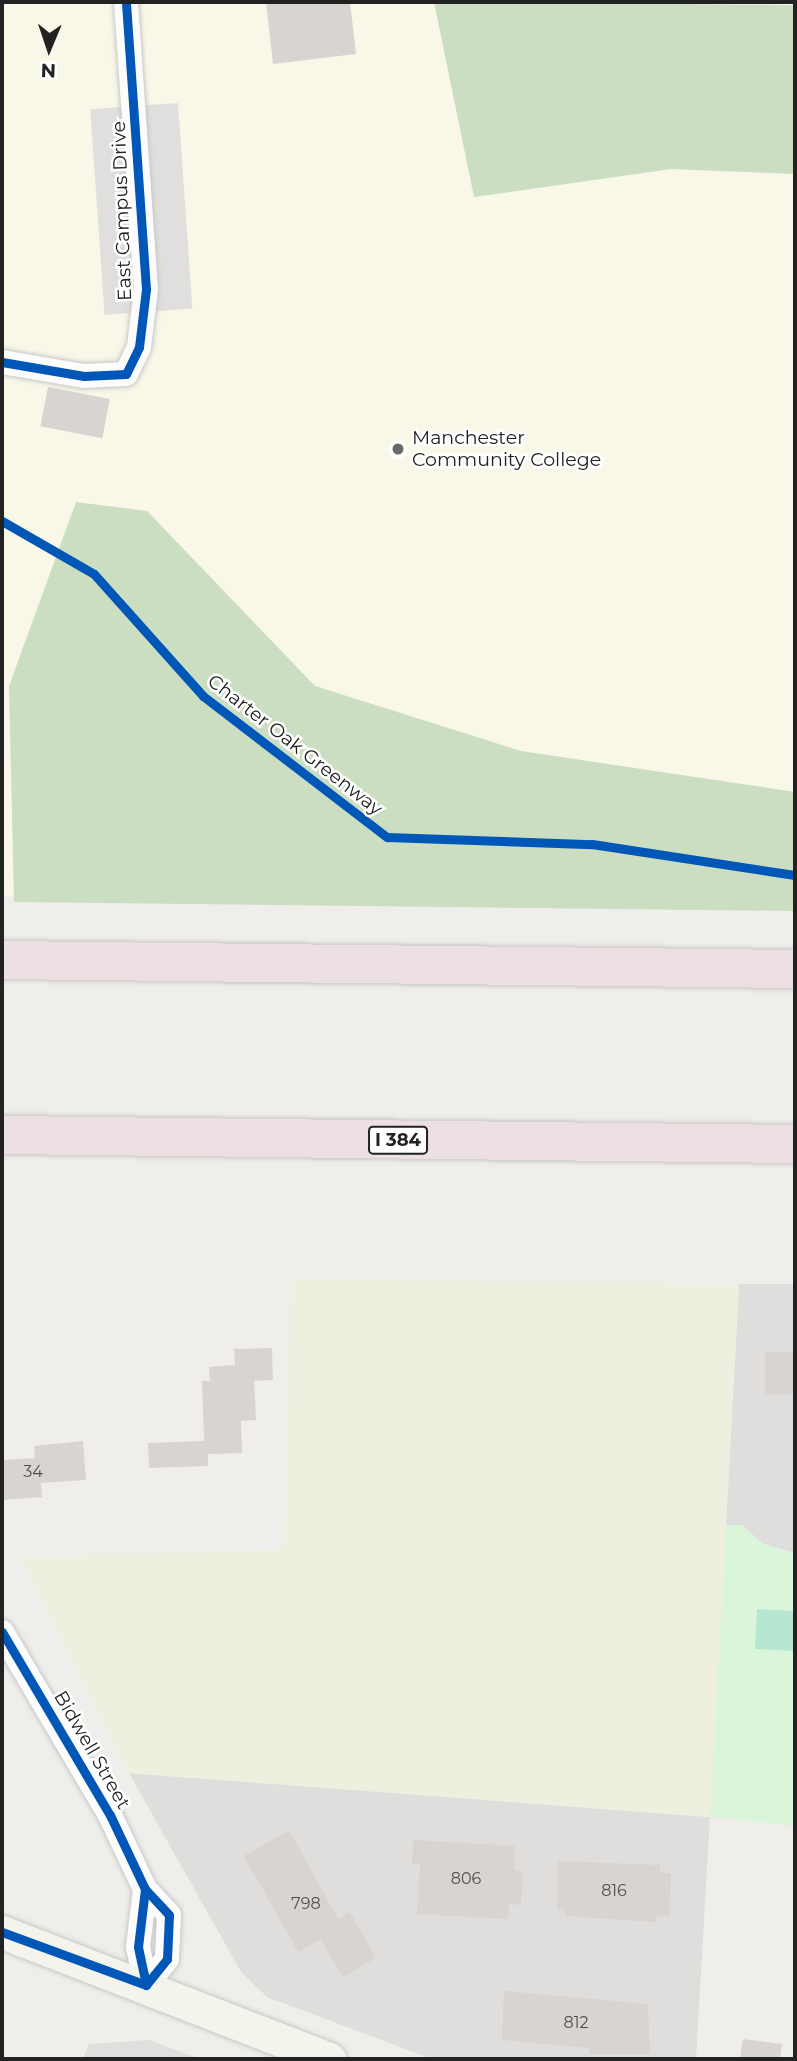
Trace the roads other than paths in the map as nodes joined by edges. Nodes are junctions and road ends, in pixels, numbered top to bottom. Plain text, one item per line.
1 (126, 2) edge
2 (2, 362) edge
3 (2, 960) edge
4 (795, 969) edge
5 (2, 1135) edge
6 (795, 1144) edge
7 (2, 1632) edge
8 (145, 1889) junction
9 (2, 1932) edge
10 (146, 1985) junction
11 (329, 2059) edge

1 - 2 street, East Campus Drive
3 - 4 highway
5 - 6 highway, I 384
7 - 8 street, Bidwell Street
8 - 10 street
8 - 10 street, Bidwell Street
9 - 10 main road
10 - 11 main road

